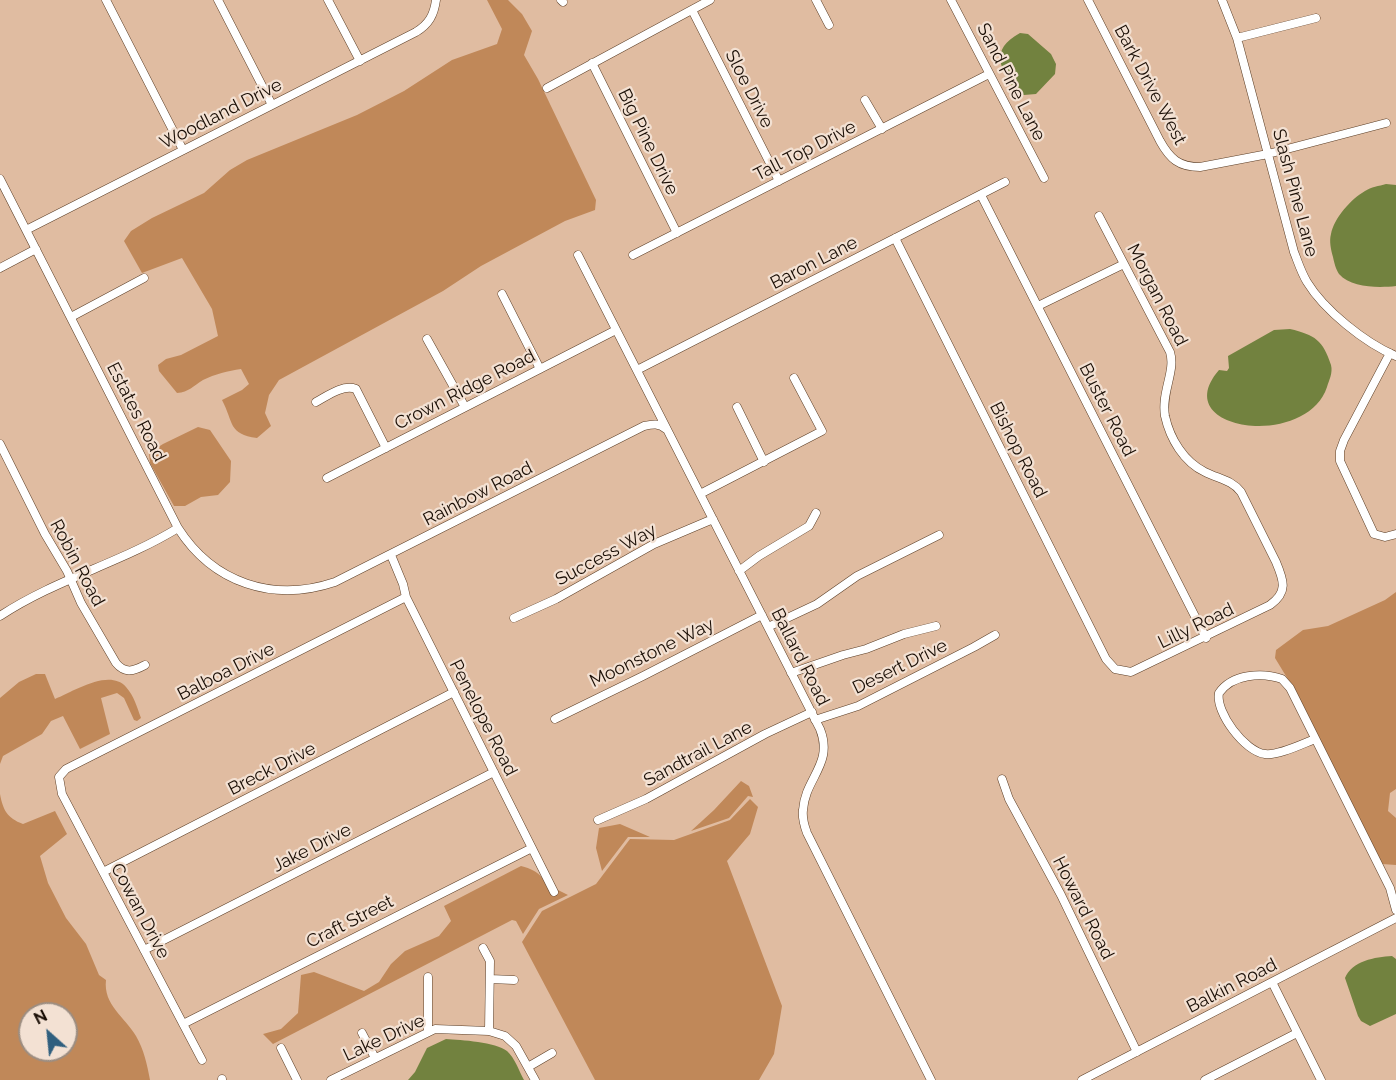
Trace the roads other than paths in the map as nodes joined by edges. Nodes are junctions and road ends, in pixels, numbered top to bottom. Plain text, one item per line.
1 (106, 0) edge
2 (218, 0) edge
3 (328, 0) edge
4 (435, 0) edge
5 (710, 0) edge
6 (816, 0) edge
7 (951, 0) edge
8 (1088, 0) edge
9 (1222, 0) edge
10 (692, 10) junction
11 (1316, 18) dead end
12 (830, 25) dead end
13 (1237, 38) junction
14 (360, 61) junction
15 (592, 63) junction
16 (989, 74) junction
17 (547, 88) dead end
18 (866, 100) dead end
19 (272, 105) junction
20 (1386, 123) dead end
21 (882, 129) junction
22 (183, 150) junction
23 (1268, 154) junction
24 (1044, 178) dead end
25 (0, 179) edge
26 (779, 181) junction
27 (1005, 183) dead end
28 (981, 195) junction
29 (1099, 216) dead end
30 (26, 230) junction
31 (677, 233) junction
32 (895, 238) junction
33 (36, 249) junction
34 (578, 255) dead end
35 (633, 255) dead end
36 (1124, 264) junction
37 (0, 268) edge
38 (144, 279) dead end
39 (502, 294) dead end
40 (1038, 306) junction
41 (71, 316) junction
42 (616, 330) junction
43 (427, 339) dead end
44 (1393, 355) edge
45 (540, 369) junction
46 (637, 370) junction
47 (794, 378) dead end
48 (316, 402) dead end
49 (465, 407) junction
50 (737, 408) dead end
51 (666, 429) junction
52 (0, 444) edge
53 (386, 448) junction
54 (764, 462) junction
55 (327, 478) dead end
56 (700, 494) junction
57 (816, 513) dead end
58 (713, 519) junction
59 (178, 528) junction
60 (1396, 534) edge
61 (939, 535) dead end
62 (391, 555) junction
63 (739, 571) junction
64 (70, 579) junction
65 (301, 591) joint
66 (1281, 596) joint
67 (406, 597) junction
68 (762, 615) junction
69 (0, 616) edge
70 (514, 618) dead end
71 (936, 626) dead end
72 (768, 627) junction
73 (994, 635) dead end
74 (1206, 638) junction
75 (145, 665) dead end
76 (1119, 671) joint
77 (791, 673) junction
78 (454, 692) junction
79 (813, 716) junction
80 (555, 718) dead end
81 (1315, 739) junction
82 (494, 772) junction
83 (61, 775) joint
84 (1002, 779) dead end
85 (598, 820) dead end
86 (532, 848) junction
87 (103, 872) junction
88 (554, 892) dead end
89 (1396, 910) edge
90 (1396, 918) edge
91 (483, 948) dead end
92 (144, 950) junction
93 (428, 977) dead end
94 (490, 979) junction
95 (514, 980) dead end
96 (1272, 982) junction
97 (183, 1023) junction
98 (428, 1031) junction
99 (489, 1031) junction
100 (362, 1033) dead end
101 (1297, 1033) junction
102 (281, 1048) dead end
103 (1137, 1052) junction
104 (552, 1053) dead end
105 (375, 1058) junction
106 (202, 1060) dead end
107 (528, 1067) junction
108 (297, 1080) edge
109 (331, 1080) edge
110 (535, 1080) edge
111 (931, 1080) edge
112 (1082, 1080) edge
113 (1205, 1080) edge
114 (1321, 1080) edge

1 - 22 street
2 - 19 street
3 - 14 street
4 - 14 street, Woodland Drive
5 - 10 street
6 - 12 street
7 - 16 street, Sand Pine Lane
8 - 23 street, Bark Drive West
9 - 13 street, Slash Pine Lane
10 - 15 street
10 - 26 street, Sloe Drive
11 - 13 street
13 - 23 street, Slash Pine Lane
14 - 19 street, Woodland Drive
15 - 17 street
15 - 31 street, Big Pine Drive
16 - 21 street, Tall Top Drive
16 - 24 street, Sand Pine Lane
18 - 21 street
19 - 22 street, Woodland Drive
20 - 23 street, Bark Drive West
21 - 26 street, Tall Top Drive
22 - 30 street, Woodland Drive
23 - 44 street, Slash Pine Lane
25 - 30 street, Estates Road
26 - 31 street, Tall Top Drive
27 - 28 street, Baron Lane
28 - 32 street, Baron Lane
28 - 40 street, Buster Road
29 - 36 street, Morgan Road
30 - 33 street, Estates Road
31 - 35 street, Tall Top Drive
32 - 46 street, Baron Lane
32 - 76 street, Bishop Road
33 - 37 street
33 - 41 street, Estates Road
34 - 42 street, Ballard Road
36 - 40 street
36 - 66 street, Morgan Road
38 - 41 street
39 - 45 street
40 - 74 street, Buster Road
41 - 59 street, Estates Road
42 - 45 street, Crown Ridge Road
42 - 46 street, Ballard Road
43 - 49 street
44 - 60 street
45 - 49 street, Crown Ridge Road
46 - 51 street, Ballard Road
47 - 54 street
48 - 53 street
49 - 53 street, Crown Ridge Road
50 - 54 street
51 - 56 street, Ballard Road
51 - 62 street, Rainbow Road
52 - 64 street, Robin Road
53 - 55 street, Crown Ridge Road
54 - 56 street
56 - 58 street, Ballard Road
57 - 63 street
58 - 63 street, Ballard Road
58 - 70 street, Success Way
59 - 64 street
59 - 65 street, Estates Road
61 - 72 street
62 - 65 street, Rainbow Road
62 - 67 street, Penelope Road
63 - 68 street, Ballard Road
64 - 69 street
64 - 75 street, Robin Road
66 - 74 street, Lilly Road
67 - 78 street, Penelope Road
67 - 83 street, Balboa Drive
68 - 72 street, Ballard Road
68 - 80 street, Moonstone Way
71 - 77 street
72 - 77 street, Ballard Road
73 - 79 street, Desert Drive
74 - 76 street, Lilly Road
77 - 79 street, Ballard Road
78 - 82 street, Penelope Road
78 - 87 street, Breck Drive
79 - 85 street, Sandtrail Lane
79 - 111 street, Ballard Road
81 - 81 street
81 - 89 street
82 - 86 street, Penelope Road
82 - 92 street, Jake Drive
83 - 87 street, Cowan Drive
84 - 103 street, Howard Road
86 - 88 street, Penelope Road
86 - 97 street, Craft Street
87 - 92 street, Cowan Drive
90 - 96 street, Balkin Road
91 - 94 street
92 - 97 street, Cowan Drive
93 - 98 street
94 - 95 street
94 - 99 street
96 - 101 street
96 - 103 street, Balkin Road
97 - 106 street, Cowan Drive
98 - 99 street, Lake Drive
98 - 105 street, Lake Drive
99 - 107 street, Lake Drive
100 - 105 street
101 - 113 street
101 - 114 street
102 - 108 street
103 - 112 street, Balkin Road
104 - 107 street
105 - 109 street, Lake Drive
107 - 110 street, Lake Drive

